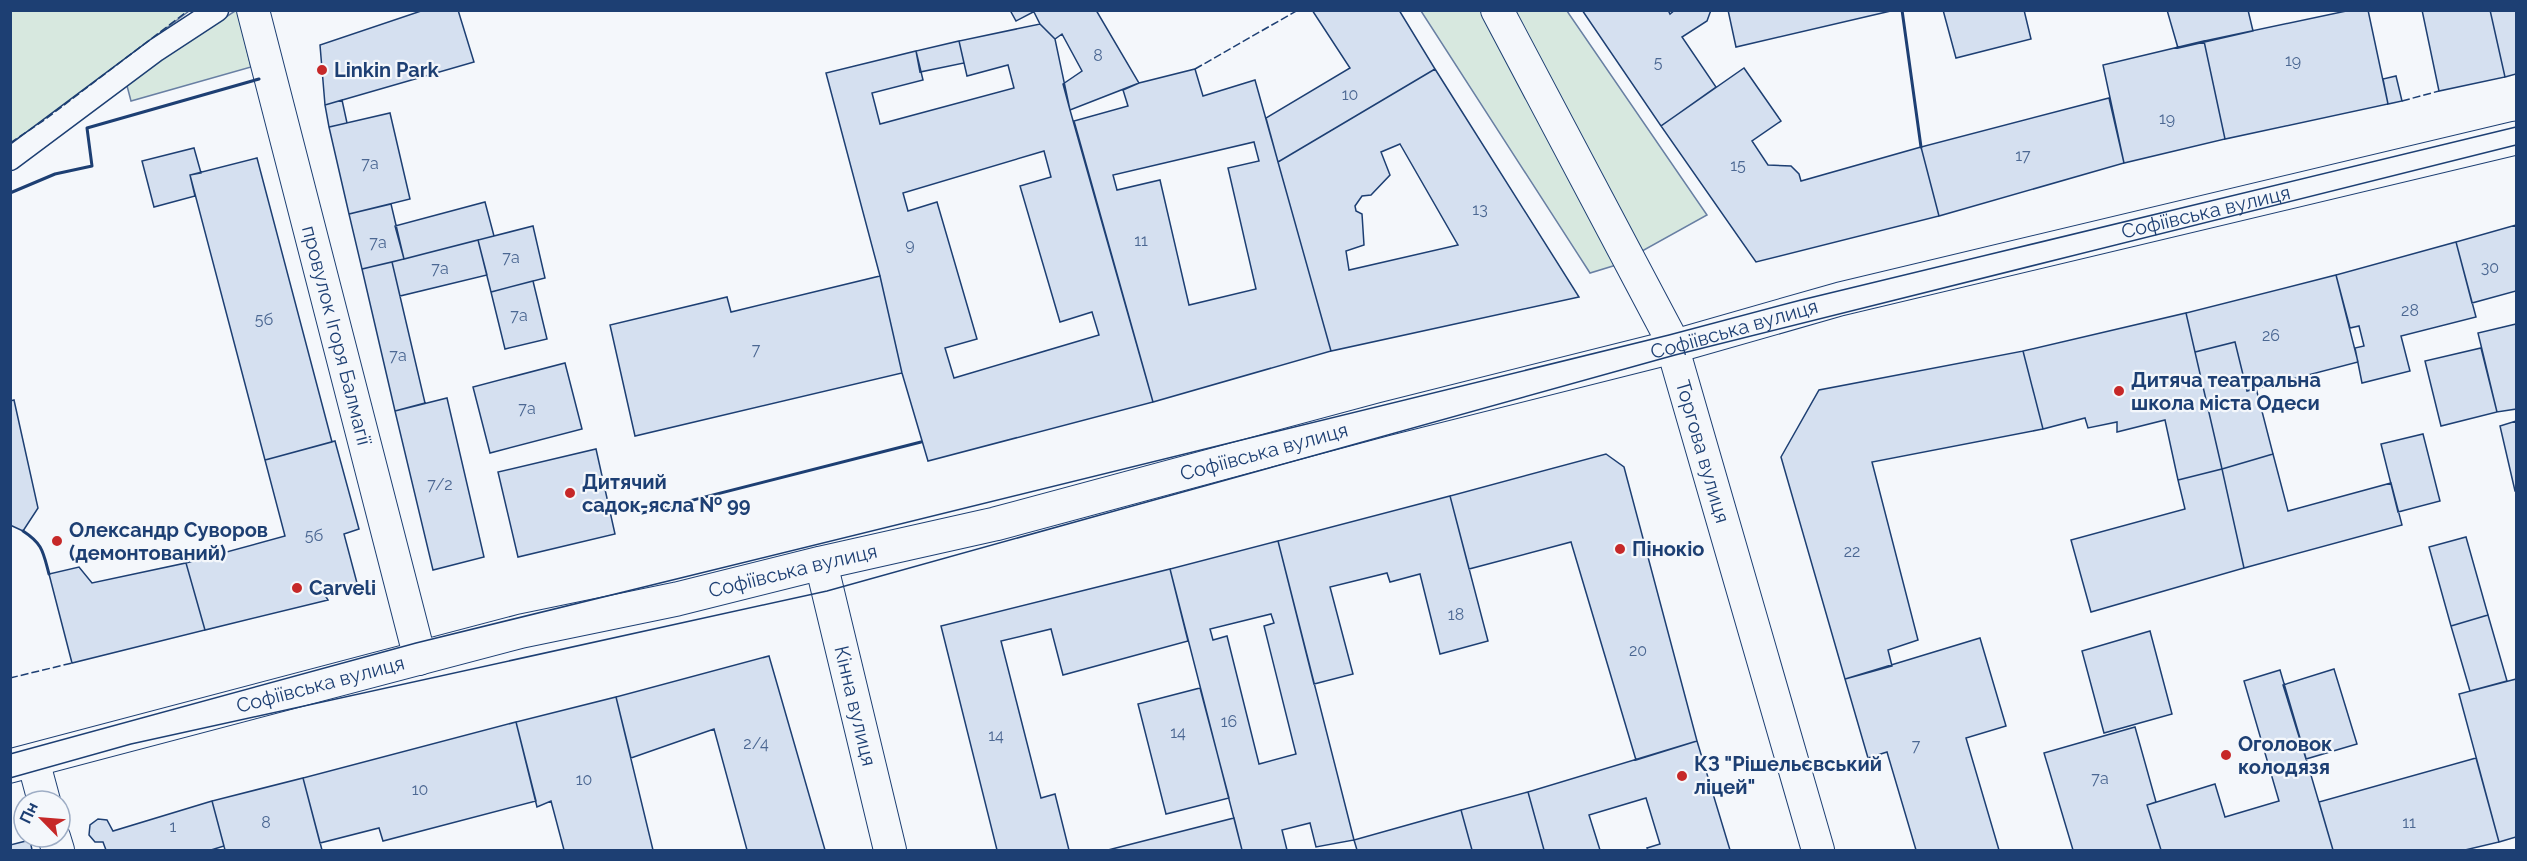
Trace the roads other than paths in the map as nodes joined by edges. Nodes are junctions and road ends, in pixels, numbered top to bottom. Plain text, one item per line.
1 (217, 10) edge
2 (253, 10) edge
3 (1497, 10) edge
4 (2517, 138) edge
5 (10, 159) edge
6 (1671, 341) junction
7 (821, 562) junction
8 (418, 659) junction
9 (22, 763) edge
10 (37, 789) edge
11 (890, 850) edge
12 (1818, 850) edge

1 - 5 street
2 - 8 street, провулок Ігоря Балмагії
3 - 6 street, Торгова вулиця
4 - 6 main road, Софіївська вулиця
6 - 7 main road, Софіївська вулиця
6 - 12 street, Торгова вулиця
7 - 8 main road, Софіївська вулиця
7 - 11 street, Кінна вулиця
8 - 9 main road, Софіївська вулиця
9 - 10 street

